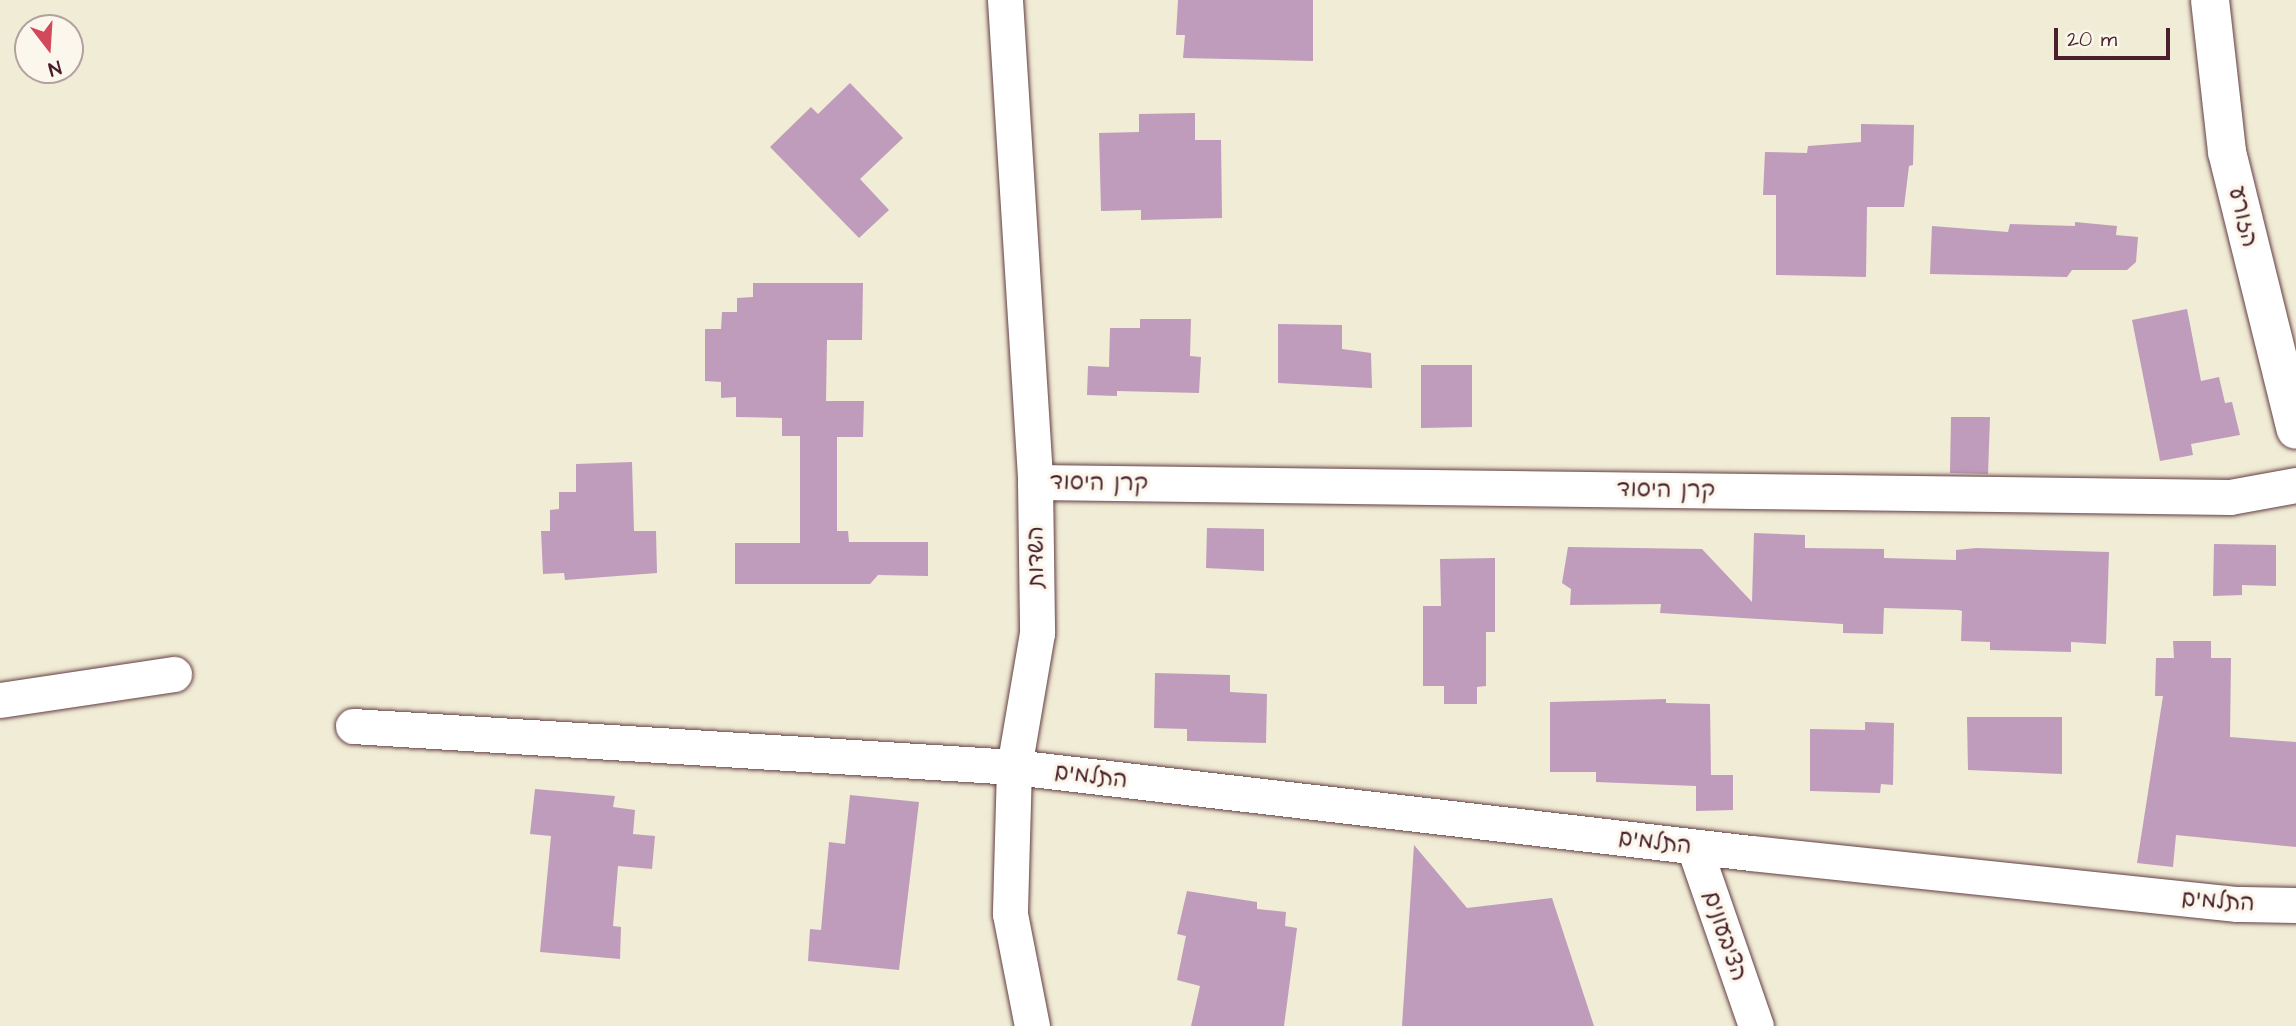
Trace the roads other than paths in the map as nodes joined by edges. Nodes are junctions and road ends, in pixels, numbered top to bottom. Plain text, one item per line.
1 (1004, 0) edge
2 (2210, 0) edge
3 (2296, 430) edge
4 (1035, 482) junction
5 (2296, 485) edge
6 (174, 674) dead end
7 (0, 700) edge
8 (353, 726) dead end
9 (1014, 767) junction
10 (1694, 847) junction
11 (2296, 905) edge
12 (1032, 1026) edge
13 (1756, 1026) edge

1 - 4 street, השדות
2 - 3 street, הזורע
4 - 5 street, קרן היסוד
4 - 9 street, השדות
6 - 7 street
8 - 9 street, התלמים
9 - 10 street, התלמים
9 - 12 street, השדות
10 - 11 street, התלמים
10 - 13 street, הציבעונים

